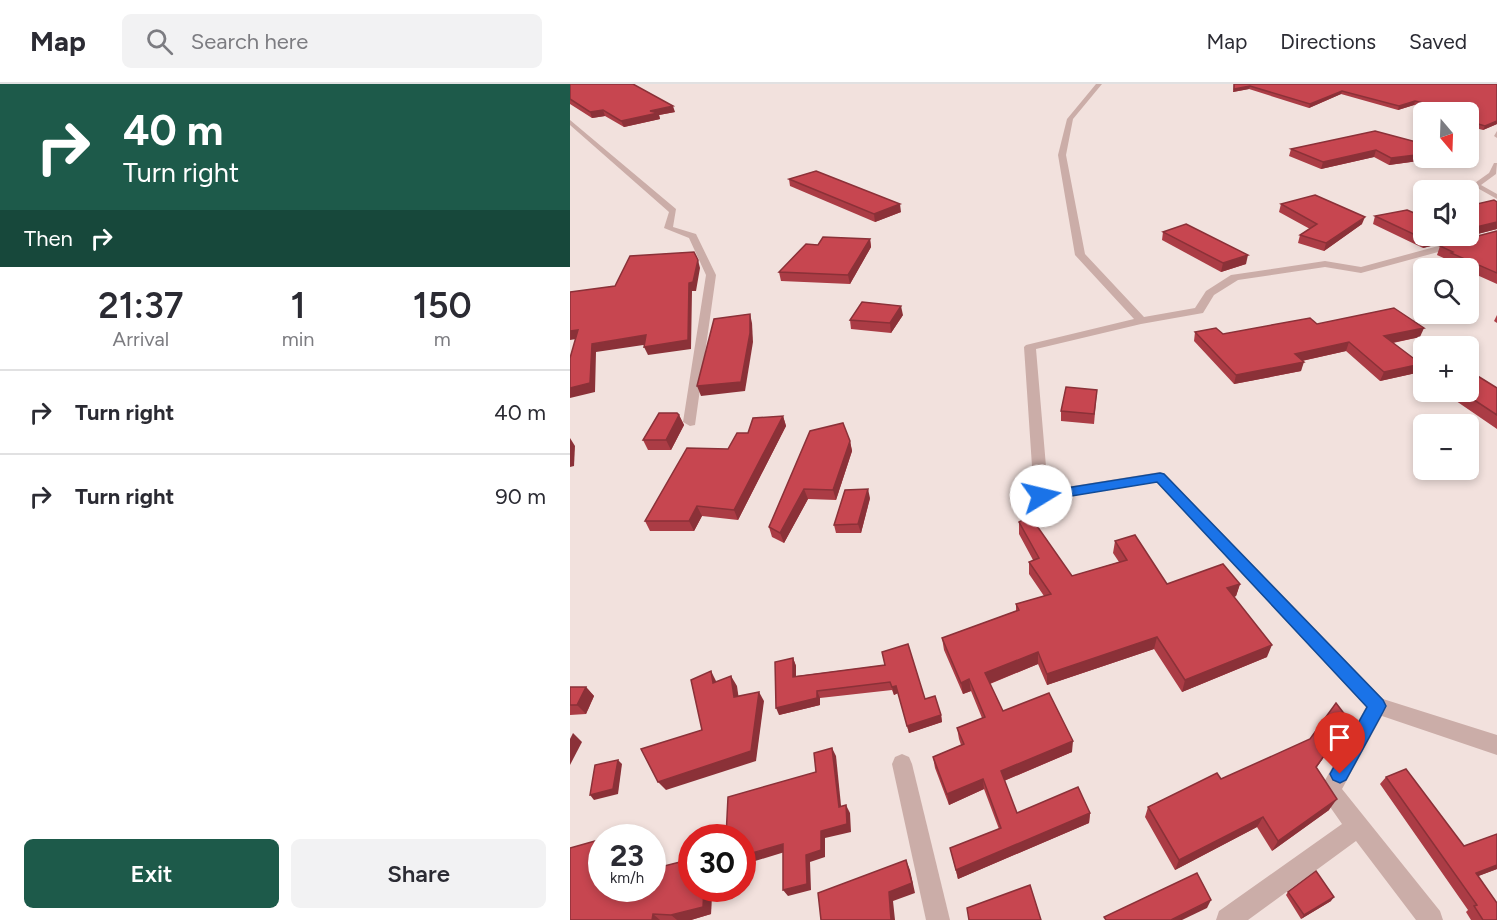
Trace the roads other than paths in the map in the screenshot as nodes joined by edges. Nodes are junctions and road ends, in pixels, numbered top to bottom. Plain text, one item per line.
1 (1099, 84) edge
2 (570, 122) edge
3 (1497, 165) edge
4 (1494, 175) edge
5 (1497, 198) edge
6 (1497, 233) edge
7 (1140, 321) junction
8 (690, 422) dead end
9 (1377, 706) junction
10 (1497, 745) edge
11 (902, 764) dead end
12 (1358, 826) junction
13 (938, 920) edge
14 (1228, 920) edge
15 (1431, 920) edge

1 - 7 street
2 - 8 street
3 - 4 street
4 - 5 street
6 - 7 street
7 - 9 street
9 - 10 street
9 - 12 street
11 - 13 street
12 - 14 street
12 - 15 street

